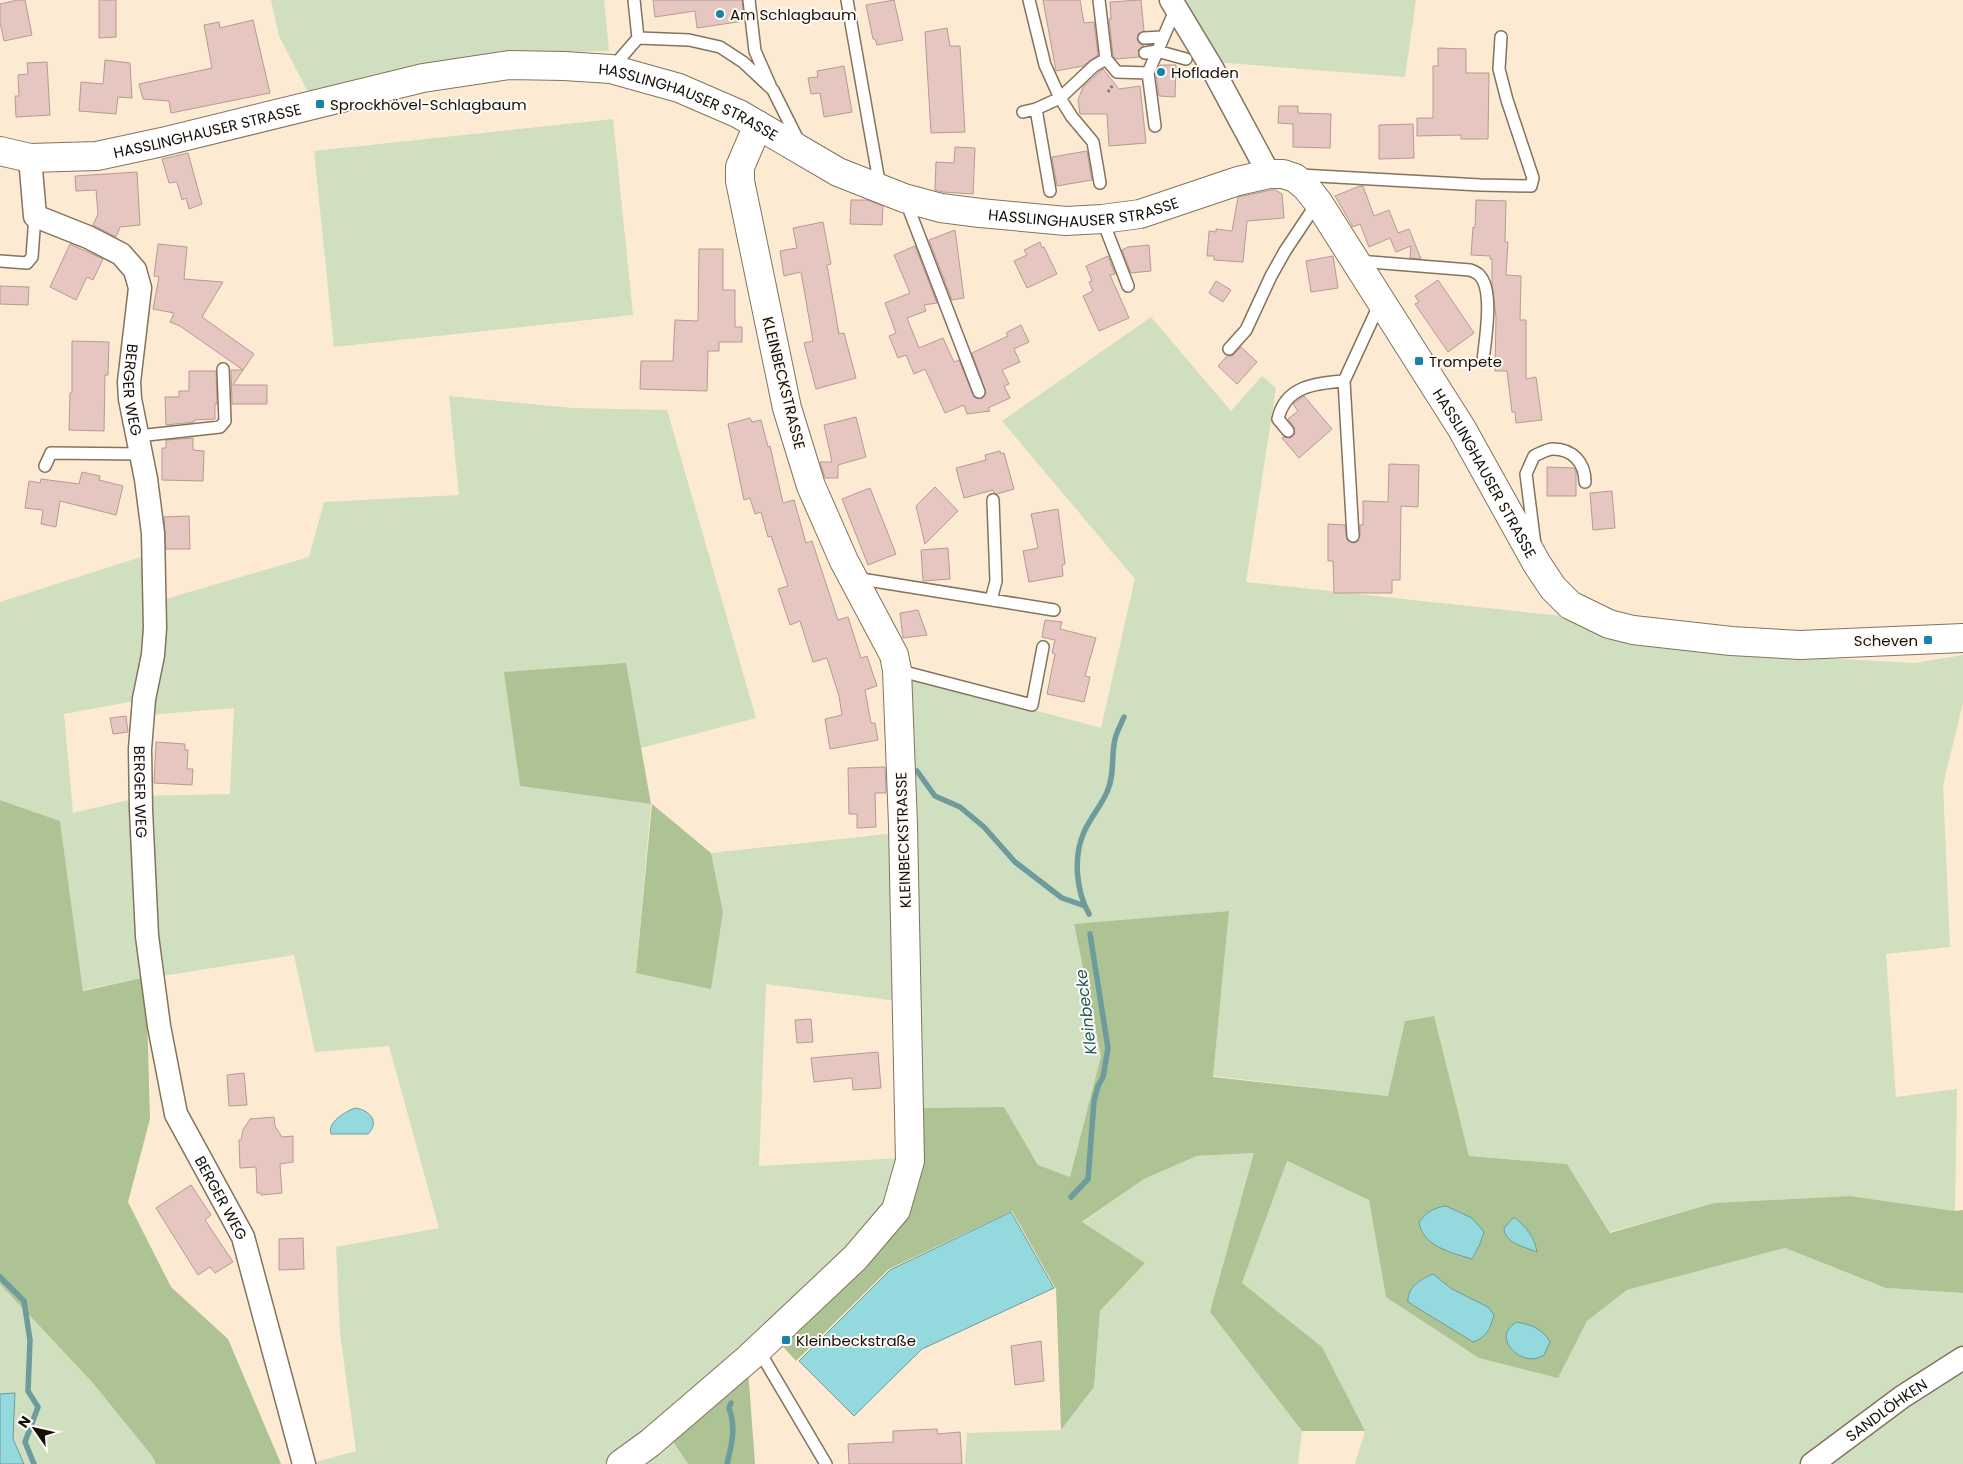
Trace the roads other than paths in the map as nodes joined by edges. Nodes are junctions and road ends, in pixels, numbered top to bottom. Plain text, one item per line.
1 (634, 0) edge
2 (749, 0) edge
3 (847, 0) edge
4 (1029, 0) edge
5 (1099, 0) edge
6 (1173, 4) edge
7 (1501, 37) dead end
8 (638, 38) junction
9 (1144, 38) dead end
10 (1162, 38) junction
11 (1157, 50) junction
12 (1145, 53) dead end
13 (1106, 58) junction
14 (1186, 59) dead end
15 (611, 69) junction
16 (1148, 72) junction
17 (773, 90) junction
18 (1060, 98) junction
19 (1036, 109) junction
20 (1023, 112) dead end
21 (758, 125) junction
22 (1155, 126) dead end
23 (0, 151) edge
24 (805, 153) junction
25 (30, 158) junction
26 (1276, 174) junction
27 (1100, 183) dead end
28 (1050, 191) dead end
29 (892, 193) junction
30 (1318, 202) junction
31 (35, 216) junction
32 (1102, 219) junction
33 (0, 261) edge
34 (1356, 261) junction
35 (1128, 286) dead end
36 (1381, 301) junction
37 (1229, 349) dead end
38 (1483, 361) dead end
39 (223, 369) dead end
40 (1344, 381) junction
41 (979, 392) dead end
42 (1288, 431) dead end
43 (139, 445) junction
44 (45, 466) dead end
45 (1585, 482) dead end
46 (993, 500) dead end
47 (1353, 536) dead end
48 (1537, 564) junction
49 (854, 578) junction
50 (991, 600) junction
51 (1054, 610) dead end
52 (1963, 638) edge
53 (1042, 647) dead end
54 (897, 670) junction
55 (758, 1349) junction
56 (1963, 1358) edge
57 (304, 1464) edge
58 (621, 1464) edge
59 (826, 1464) edge
60 (1812, 1464) edge

1 - 8 lane
2 - 17 lane
3 - 29 lane
4 - 18 lane
5 - 13 lane
6 - 10 lane
6 - 26 street
7 - 26 lane
8 - 15 lane
8 - 17 lane
9 - 10 lane
10 - 11 lane
11 - 12 lane
11 - 14 lane
11 - 16 lane
13 - 16 lane
13 - 18 lane
15 - 21 main road, HASSLINGHAUSER STRASSE
15 - 25 main road, HASSLINGHAUSER STRASSE
16 - 22 lane
17 - 24 lane
18 - 19 lane
18 - 27 lane
19 - 20 lane
19 - 28 lane
21 - 24 main road, HASSLINGHAUSER STRASSE
21 - 49 main road, KLEINBECKSTRASSE
23 - 25 main road, HASSLINGHAUSER STRASSE
24 - 29 main road, HASSLINGHAUSER STRASSE
25 - 31 street
26 - 30 main road, HASSLINGHAUSER STRASSE
26 - 32 main road, HASSLINGHAUSER STRASSE
29 - 32 main road, HASSLINGHAUSER STRASSE
29 - 41 lane
30 - 34 main road, HASSLINGHAUSER STRASSE
30 - 37 lane
31 - 33 lane
31 - 43 street, BERGER WEG
32 - 35 lane
34 - 36 main road, HASSLINGHAUSER STRASSE
34 - 38 lane
36 - 40 lane
36 - 48 main road, HASSLINGHAUSER STRASSE
39 - 43 lane
40 - 42 lane
40 - 47 lane
43 - 44 lane
43 - 57 street, BERGER WEG
45 - 48 lane
46 - 50 lane
48 - 52 main road, HASSLINGHAUSER STRASSE
49 - 50 lane
49 - 54 main road, KLEINBECKSTRASSE
50 - 51 lane
53 - 54 lane
54 - 55 main road, KLEINBECKSTRASSE
55 - 58 main road, KLEINBECKSTRASSE
55 - 59 lane
56 - 60 street, SANDLÖHKEN

